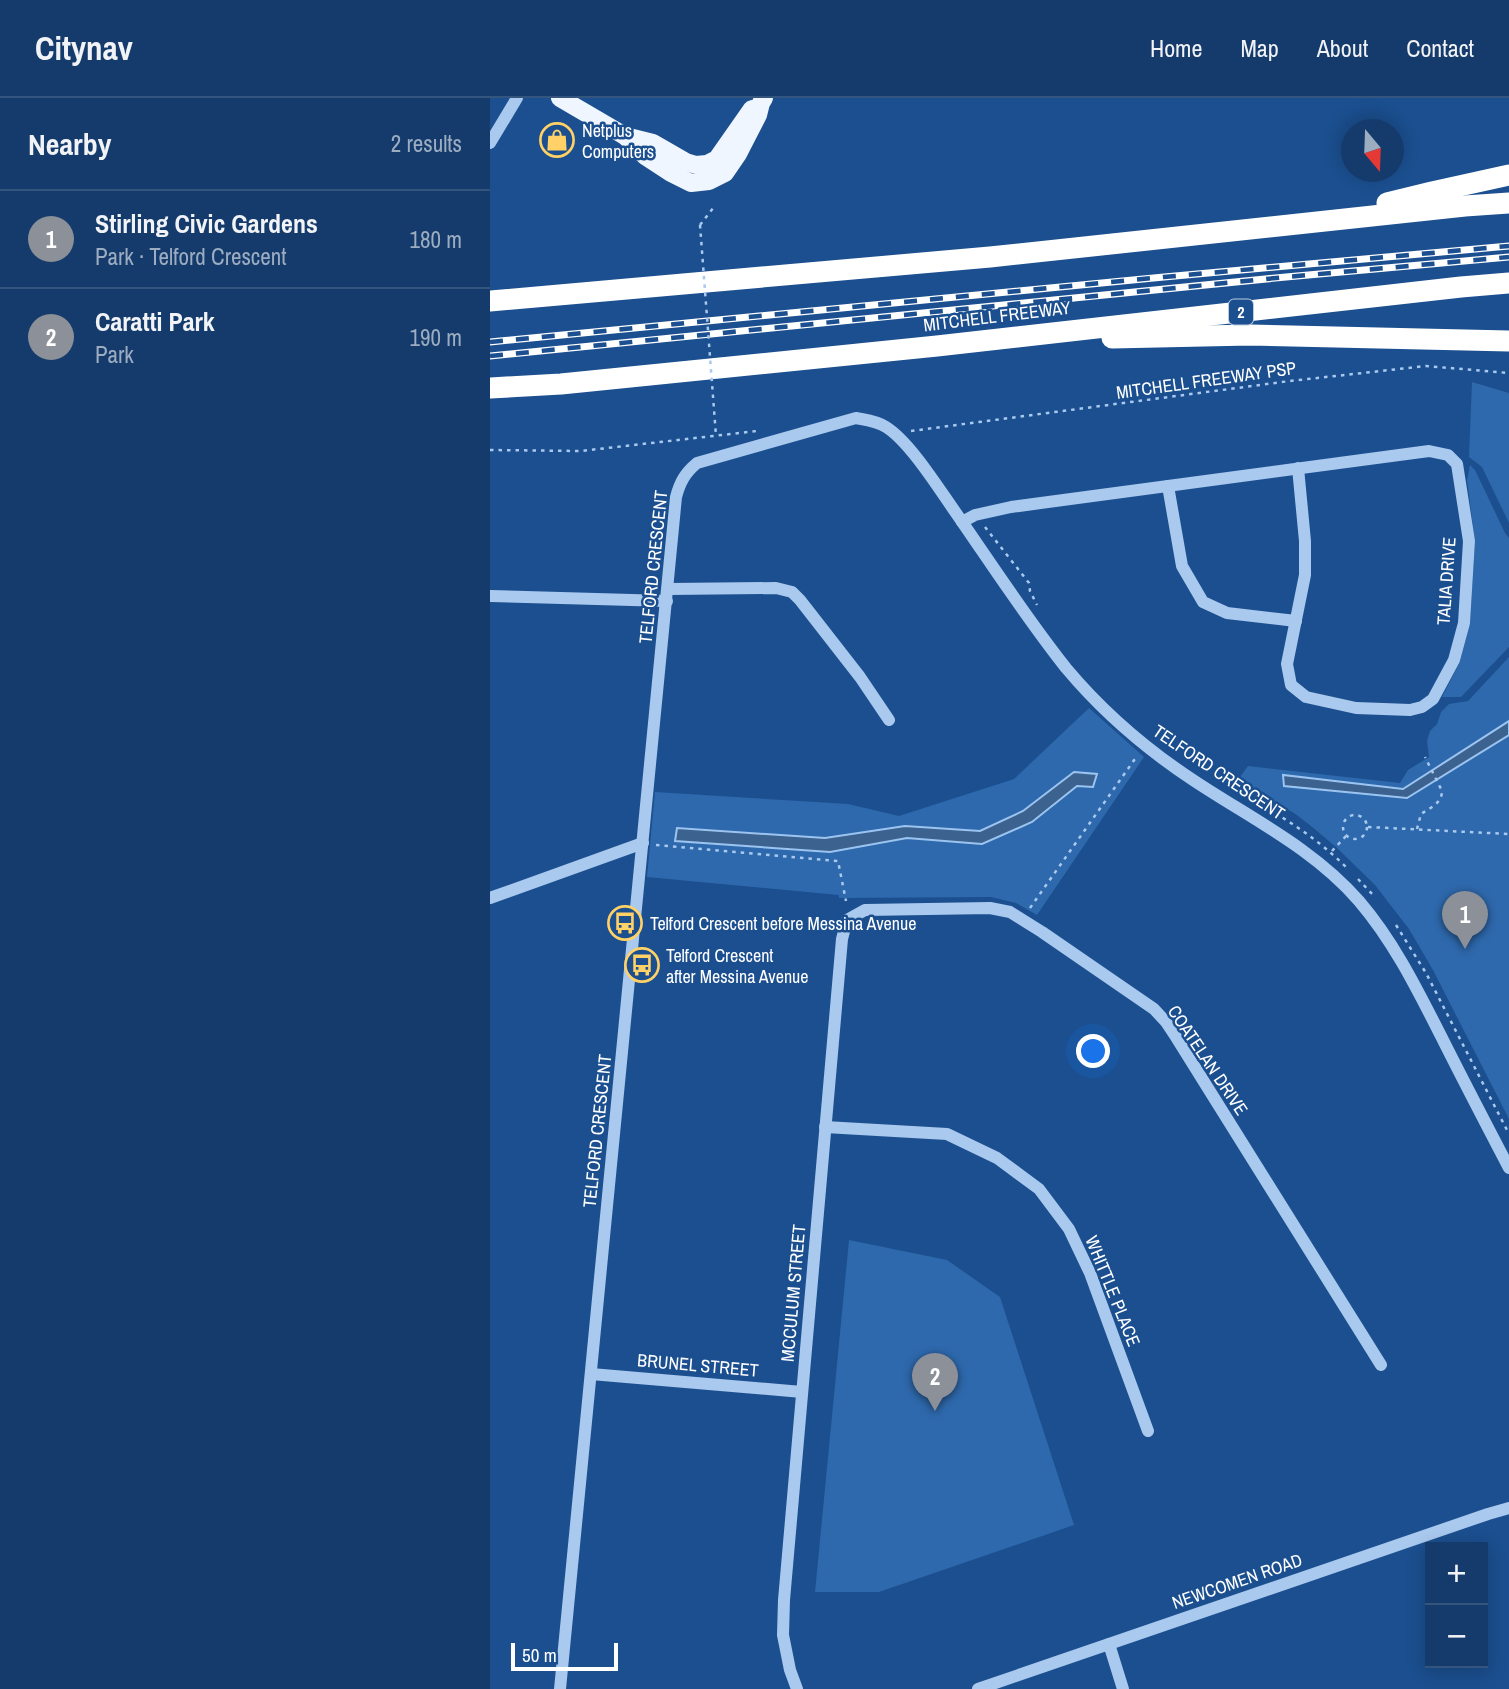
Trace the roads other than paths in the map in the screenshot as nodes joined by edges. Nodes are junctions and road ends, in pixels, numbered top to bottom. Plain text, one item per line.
1 (517, 98) edge
2 (560, 98) edge
3 (762, 101) edge
4 (490, 143) edge
5 (1509, 176) edge
6 (1509, 203) edge
7 (1314, 222) junction
8 (1509, 283) edge
9 (490, 301) edge
10 (1509, 341) edge
11 (974, 342) junction
12 (490, 388) edge
13 (1298, 468) junction
14 (1168, 486) junction
15 (962, 522) junction
16 (667, 595) junction
17 (490, 596) edge
18 (1296, 621) junction
19 (889, 720) dead end
20 (643, 843) junction
21 (490, 898) edge
22 (865, 910) joint
23 (825, 1127) junction
24 (1509, 1168) edge
25 (1381, 1365) dead end
26 (591, 1374) junction
27 (802, 1392) junction
28 (1148, 1431) dead end
29 (1509, 1508) edge
30 (1109, 1644) junction
31 (560, 1689) edge
32 (797, 1689) edge
33 (978, 1689) edge
34 (1124, 1689) edge

1 - 4 street
2 - 3 main road
5 - 7 highway
6 - 7 highway
7 - 9 highway
8 - 11 highway, MITCHELL FREEWAY / 2
10 - 11 highway
11 - 12 highway, MITCHELL FREEWAY / 2
13 - 14 street, TALIA DRIVE
13 - 18 street, TALIA DRIVE
13 - 18 street, TALIA DRIVE
14 - 15 street, TALIA DRIVE
14 - 18 street
15 - 16 street, TELFORD CRESCENT
15 - 24 street, TELFORD CRESCENT
16 - 17 street
16 - 19 street
16 - 20 street, TELFORD CRESCENT
20 - 21 street
20 - 26 street, TELFORD CRESCENT
22 - 23 street, MCCULUM STREET
22 - 25 street, COATELAN DRIVE
23 - 27 street, MCCULUM STREET
23 - 28 street, WHITTLE PLACE
26 - 27 street, BRUNEL STREET
26 - 31 street, TELFORD CRESCENT
27 - 32 street, MCCULUM STREET
29 - 30 street, NEWCOMEN ROAD
30 - 33 street, NEWCOMEN ROAD
30 - 34 street

